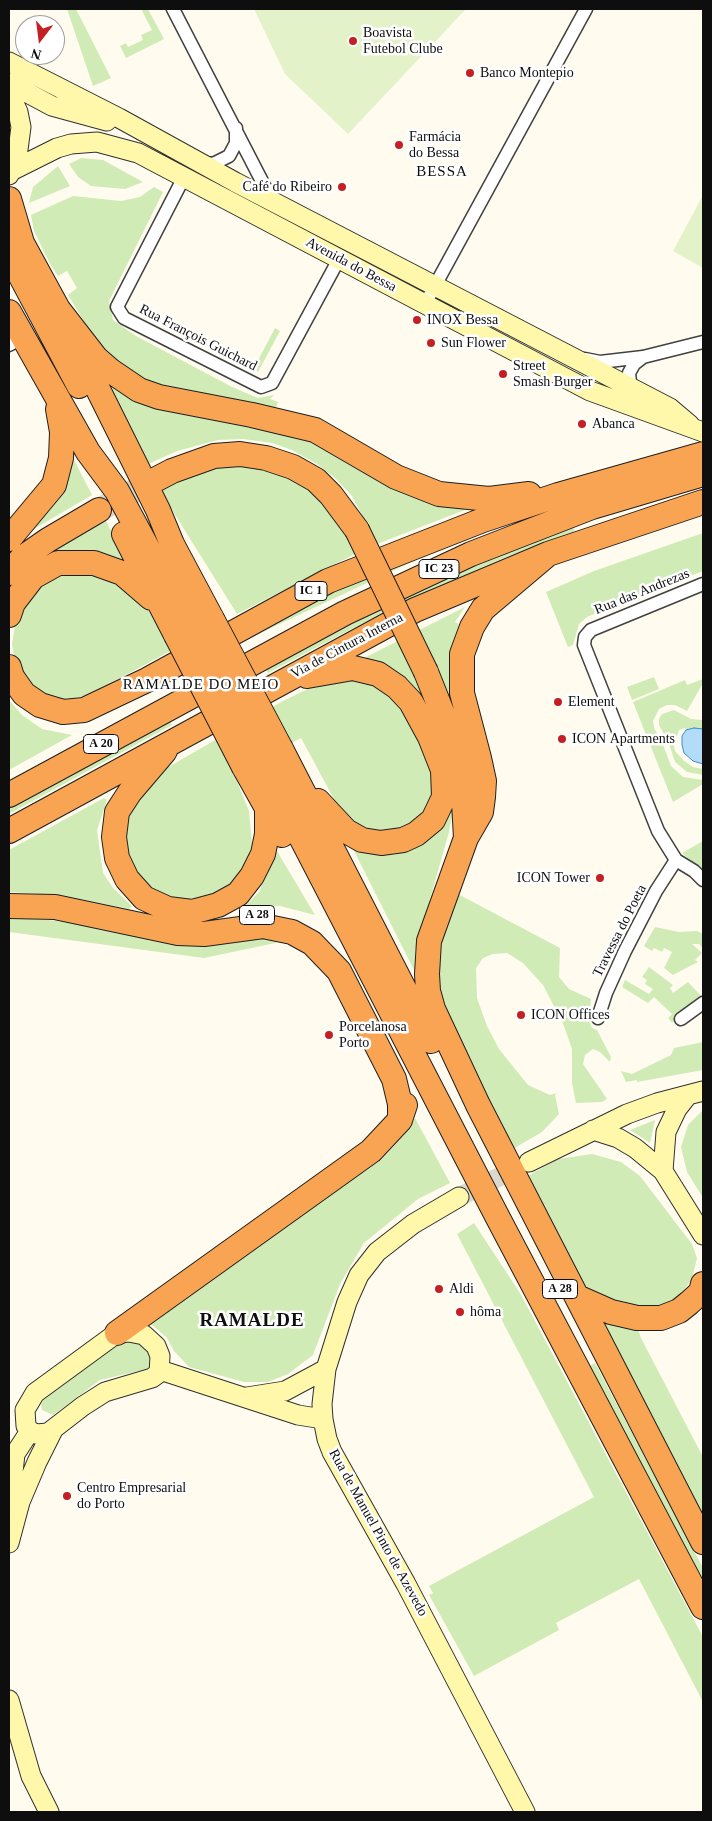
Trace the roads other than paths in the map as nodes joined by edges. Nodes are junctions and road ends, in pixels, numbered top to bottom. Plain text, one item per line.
1 (173, 9) edge
2 (586, 9) edge
3 (9, 62) edge
4 (9, 83) edge
5 (9, 92) edge
6 (236, 128) junction
7 (159, 141) junction
8 (199, 162) junction
9 (10, 173) edge
10 (184, 179) junction
11 (9, 199) edge
12 (278, 204) junction
13 (9, 254) edge
14 (339, 259) junction
15 (9, 278) edge
16 (435, 286) junction
17 (425, 304) junction
18 (58, 308) junction
19 (9, 312) edge
20 (16, 342) edge
21 (703, 342) edge
22 (571, 356) junction
23 (643, 357) junction
24 (634, 390) junction
25 (56, 399) junction
26 (696, 428) edge
27 (88, 452) junction
28 (703, 454) edge
29 (703, 474) edge
30 (151, 482) tunnel mouth
31 (117, 491) junction
32 (558, 495) junction
33 (703, 502) edge
34 (99, 510) tunnel mouth
35 (9, 539) edge
36 (172, 544) junction
37 (548, 554) junction
38 (9, 573) edge
39 (703, 584) edge
40 (160, 606) junction
41 (9, 614) edge
42 (193, 628) junction
43 (9, 667) edge
44 (280, 681) junction
45 (193, 694) joint
46 (174, 740) junction
47 (261, 758) junction
48 (293, 773) junction
49 (9, 795) edge
50 (267, 808) junction
51 (9, 831) edge
52 (466, 838) junction
53 (676, 860) junction
54 (703, 880) edge
55 (9, 906) edge
56 (150, 926) junction
57 (351, 960) junction
58 (703, 1002) edge
59 (598, 1018) dead end
60 (681, 1019) dead end
61 (409, 1069) junction
62 (696, 1093) edge
63 (438, 1104) junction
64 (467, 1110) junction
65 (400, 1120) junction
66 (593, 1130) junction
67 (500, 1147) junction
68 (529, 1162) tunnel mouth
69 (663, 1171) junction
70 (459, 1197) tunnel mouth
71 (703, 1235) edge
72 (703, 1289) edge
73 (577, 1297) junction
74 (117, 1333) junction
75 (157, 1368) junction
76 (326, 1369) junction
77 (247, 1397) junction
78 (322, 1419) junction
79 (53, 1430) junction
80 (30, 1431) junction
81 (662, 1462) junction
82 (9, 1509) edge
83 (703, 1542) edge
84 (9, 1543) edge
85 (703, 1607) edge
86 (9, 1700) edge
87 (49, 1812) edge
88 (525, 1812) edge

1 - 6 street
2 - 16 street
3 - 7 main road, Avenida do Bessa
4 - 7 main road, Avenida do Bessa
5 - 9 main road
6 - 8 street
6 - 12 street
7 - 8 main road, Avenida do Bessa
8 - 12 main road, Avenida do Bessa
9 - 10 main road, Avenida do Bessa
10 - 14 main road, Avenida do Bessa
10 - 14 street, Rua François Guichard
11 - 18 highway
12 - 16 main road, Avenida do Bessa
13 - 36 highway
14 - 17 main road, Avenida do Bessa
15 - 31 highway
16 - 17 street
16 - 22 main road, Avenida do Bessa
17 - 26 main road, Avenida do Bessa
18 - 32 highway
18 - 36 highway
19 - 20 highway
20 - 25 highway
21 - 23 street
22 - 23 street
22 - 24 main road, Avenida do Bessa
23 - 24 street
24 - 26 main road, Avenida do Bessa
25 - 27 highway
25 - 35 highway
27 - 31 highway
27 - 40 highway
28 - 32 highway, IC 1
29 - 45 highway, Via de Cintura Interna / IC 23
30 - 52 highway, bridge
31 - 42 highway
32 - 43 highway, IC 1
33 - 37 highway, Via de Cintura Interna / IC 23
34 - 38 highway
36 - 42 highway
37 - 44 highway, Via de Cintura Interna / IC 23
37 - 52 highway
39 - 53 street, Rua das Andrezas
40 - 41 highway
40 - 42 highway
42 - 47 highway, bridge
42 - 47 highway, A 28, bridge
44 - 46 highway, Via de Cintura Interna / IC 23
44 - 48 highway
45 - 49 highway, Via de Cintura Interna / A 20
46 - 50 highway
46 - 51 highway, Via de Cintura Interna / A 20
47 - 48 highway, A 28
47 - 50 highway
47 - 63 highway, A 28
48 - 64 highway, A 28
50 - 57 highway
52 - 67 highway, A 28
53 - 54 street
53 - 59 street, Travessa do Poeta
55 - 56 highway, A 28
56 - 57 highway, A 28
56 - 65 highway
57 - 61 highway, A 28
58 - 60 street
61 - 63 highway, A 28
61 - 65 highway
62 - 66 main road
62 - 69 main road
63 - 85 highway, A 28
64 - 67 highway, A 28
64 - 81 highway, A 28
65 - 74 highway
66 - 68 main road
66 - 69 main road
67 - 73 highway, A 28
69 - 71 main road
70 - 76 main road, Rua de Manuel Pinto de Azevedo
72 - 73 highway
73 - 81 highway, A 28
74 - 75 main road
74 - 80 main road
75 - 77 main road
75 - 79 main road
76 - 77 main road
76 - 78 main road, Rua de Manuel Pinto de Azevedo
77 - 78 main road
78 - 88 main road, Rua de Manuel Pinto de Azevedo
79 - 80 main road
79 - 84 main road
80 - 82 main road
81 - 83 highway, A 28
86 - 87 main road

